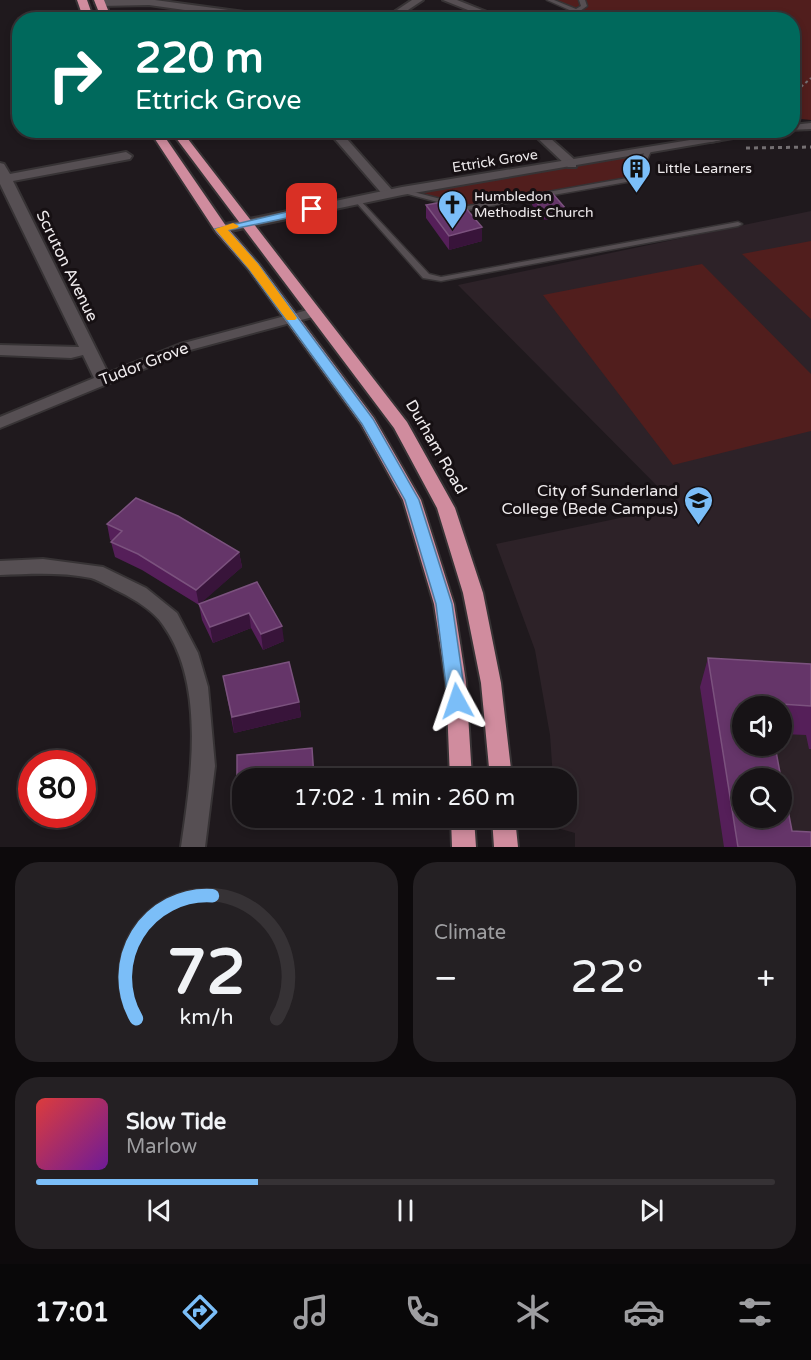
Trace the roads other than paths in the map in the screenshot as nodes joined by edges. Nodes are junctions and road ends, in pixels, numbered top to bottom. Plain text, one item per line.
1 (418, 0) edge
2 (448, 0) edge
3 (550, 0) edge
4 (582, 0) edge
5 (100, 1) edge
6 (578, 10) junction
7 (217, 12) edge
8 (399, 12) edge
9 (481, 12) edge
10 (582, 12) edge
11 (159, 138) edge
12 (181, 138) edge
13 (339, 138) edge
14 (543, 138) edge
15 (729, 138) edge
16 (715, 140) joint
17 (648, 151) junction
18 (126, 156) dead end
19 (572, 164) junction
20 (2, 175) edge
21 (402, 191) junction
22 (388, 193) junction
23 (357, 200) junction
24 (244, 224) junction
25 (738, 224) dead end
26 (220, 229) junction
27 (315, 312) junction
28 (292, 319) junction
29 (0, 350) edge
30 (87, 350) junction
31 (103, 380) junction
32 (0, 423) edge
33 (0, 567) edge
34 (460, 768) edge
35 (500, 768) edge
36 (463, 828) edge
37 (505, 828) edge
38 (193, 847) edge
39 (464, 847) edge
40 (506, 847) edge

1 - 8 street
2 - 9 street
3 - 6 lane
4 - 6 lane
5 - 7 street
6 - 10 lane
11 - 26 highway
12 - 24 highway, Durham Road
13 - 22 street
14 - 19 street
15 - 16 street, Ettrick Grove
16 - 17 street, Ettrick Grove
17 - 19 street, Ettrick Grove
17 - 21 lane
18 - 20 street
19 - 21 street, Ettrick Grove
20 - 30 street, Scruton Avenue
21 - 22 street, Ettrick Grove
22 - 23 street, Ettrick Grove
23 - 24 street, Ettrick Grove
23 - 25 lane
24 - 26 street, Ettrick Grove
24 - 27 highway, Durham Road
26 - 28 highway
27 - 28 street, Tudor Grove
27 - 35 highway, Durham Road
28 - 31 street, Tudor Grove
28 - 34 highway
29 - 30 street
30 - 31 street, Scruton Avenue
31 - 32 street, Tudor Grove
33 - 38 street
36 - 39 highway
37 - 40 highway

